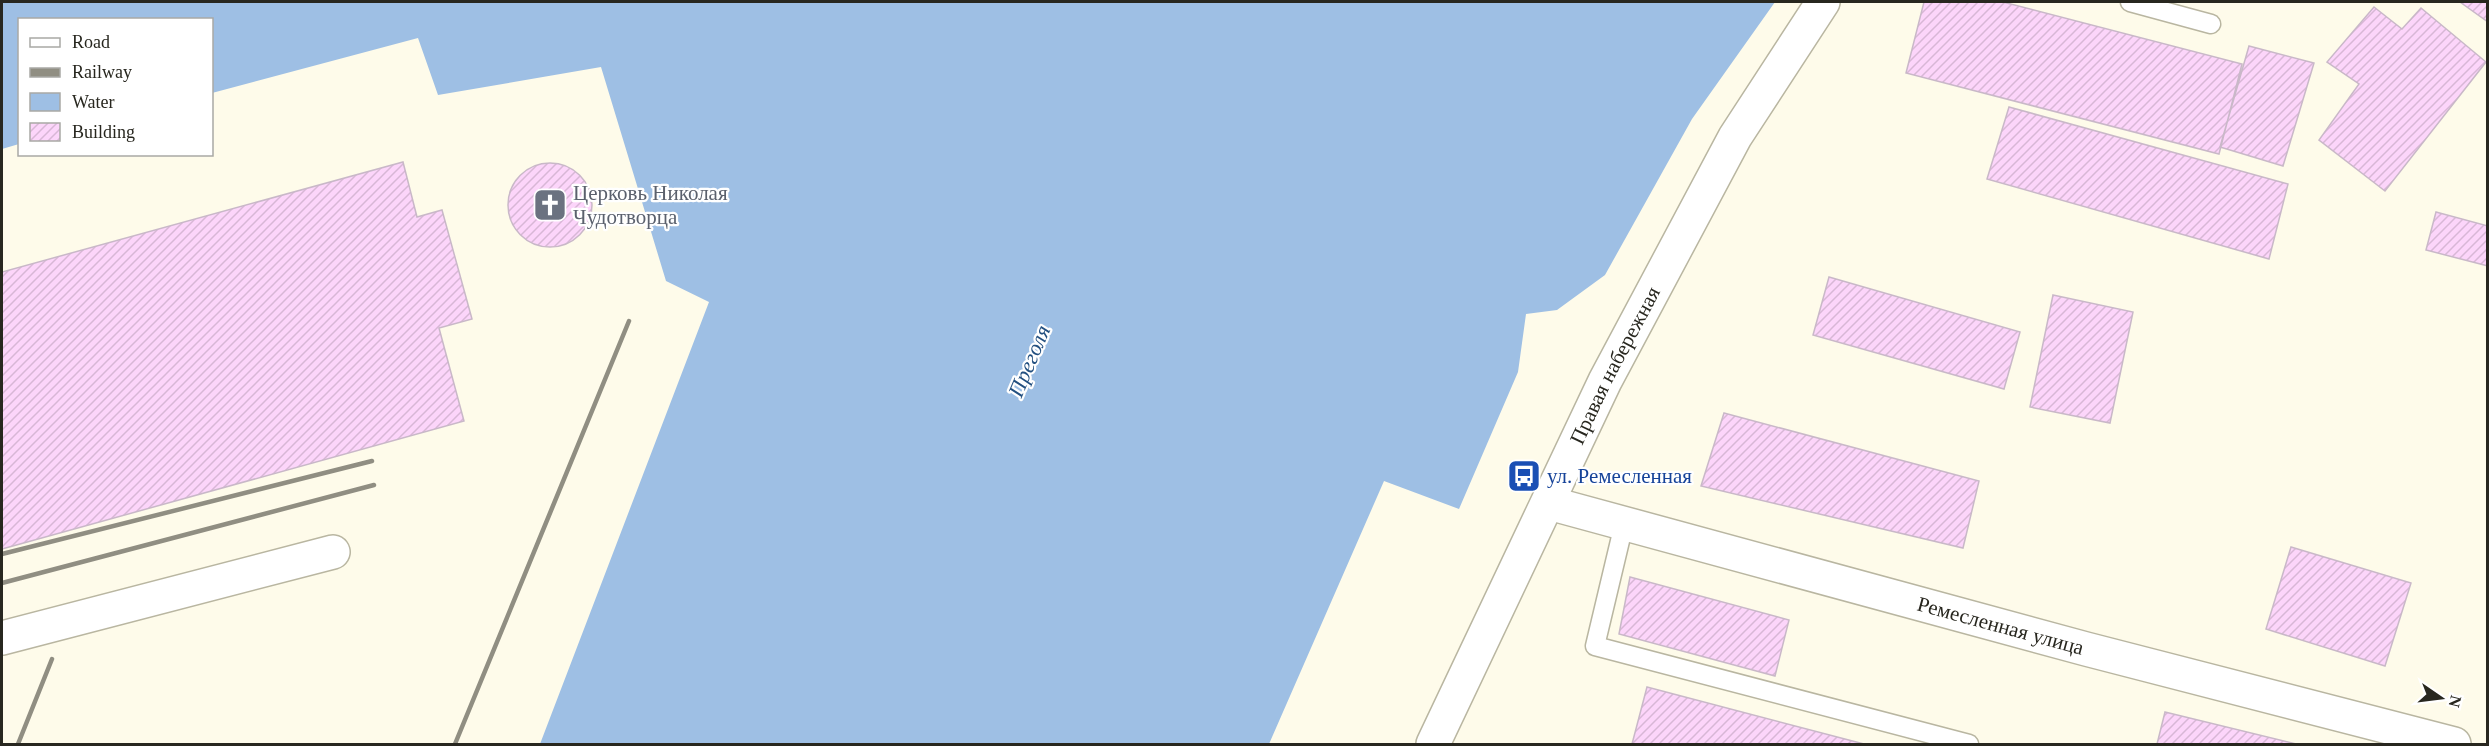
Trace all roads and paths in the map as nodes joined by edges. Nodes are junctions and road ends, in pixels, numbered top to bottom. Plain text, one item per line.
1 (1822, 2) edge
2 (2130, 2) edge
3 (2211, 24) dead end
4 (1549, 503) junction
5 (1624, 524) junction
6 (333, 552) dead end
7 (2, 638) edge
8 (1433, 744) edge
9 (1969, 744) edge
10 (2454, 744) edge

1 - 4 street, Правая набережная
2 - 3 lane
4 - 5 street, Ремесленная улица
4 - 8 street, Правая набережная
5 - 9 lane
5 - 10 street, Ремесленная улица
6 - 7 street

